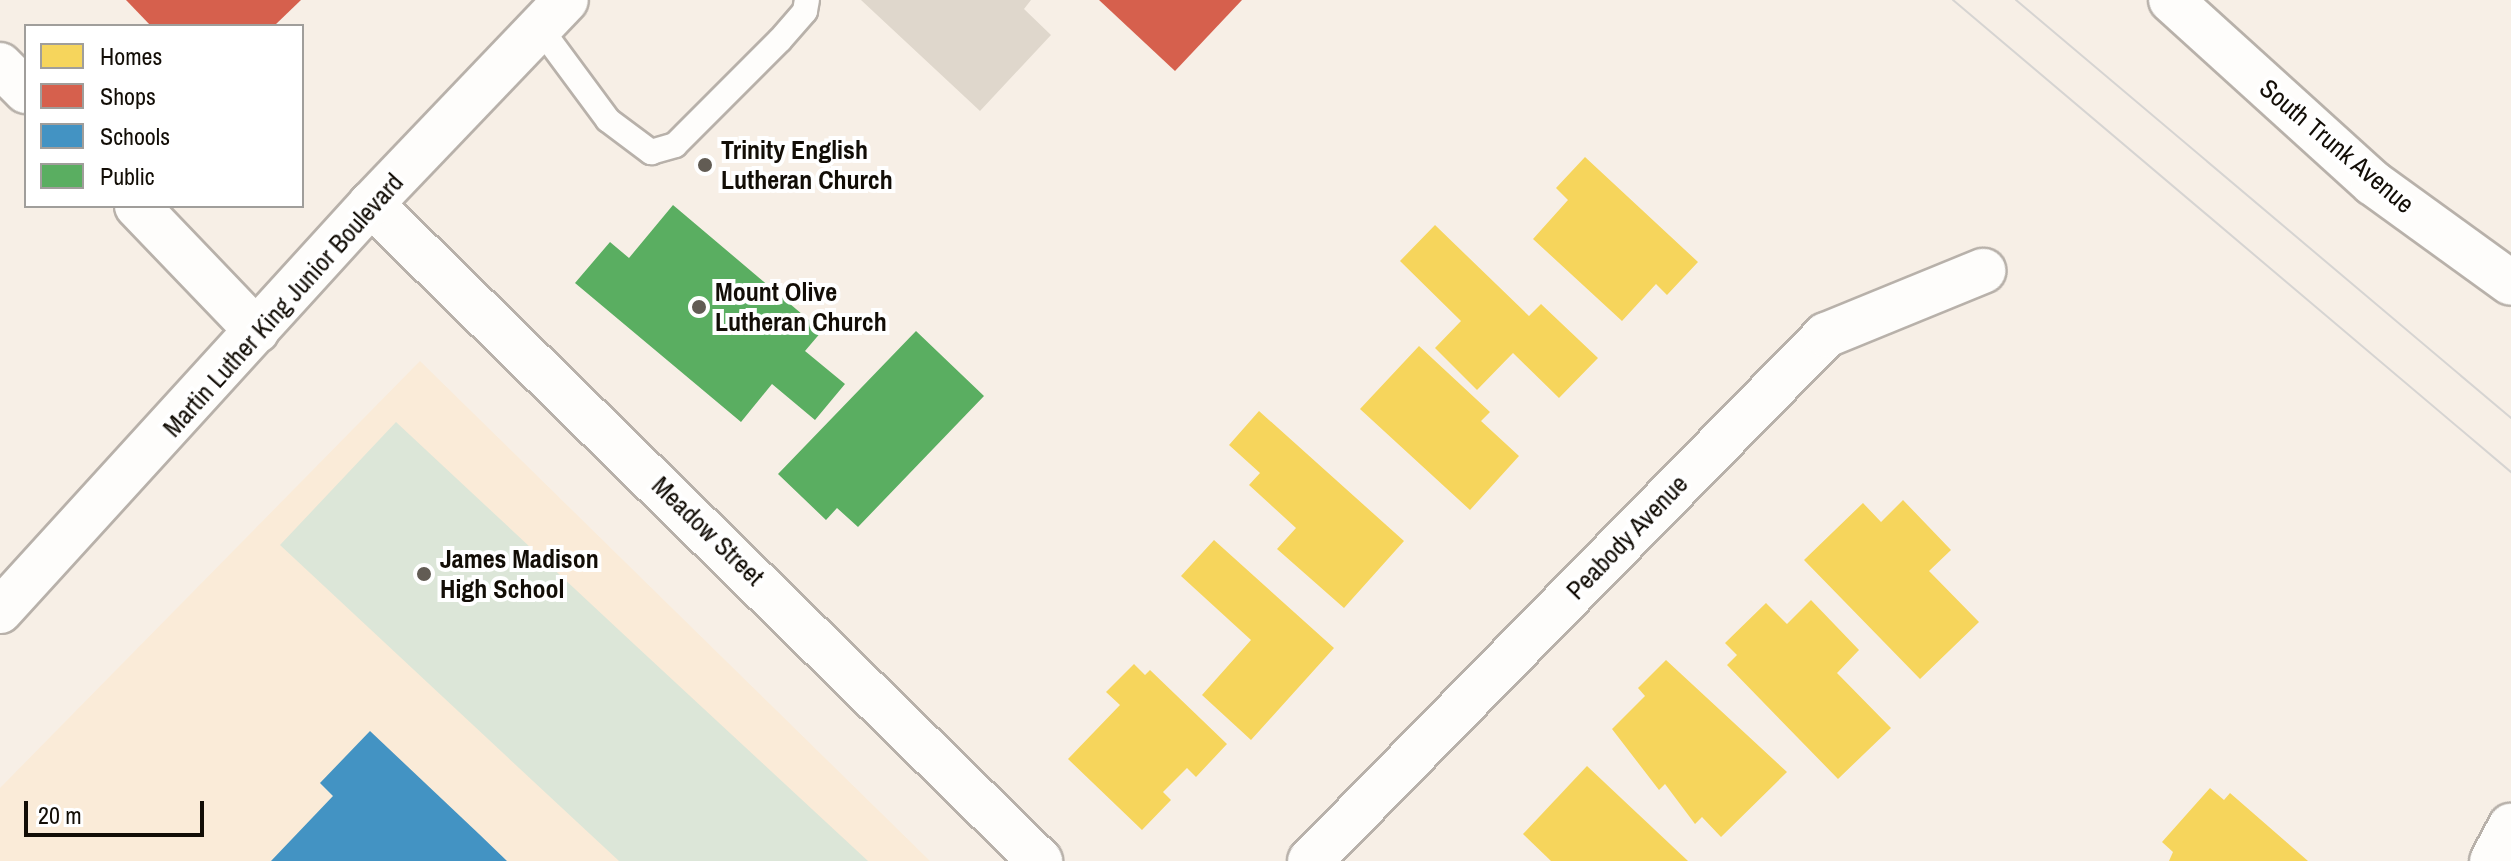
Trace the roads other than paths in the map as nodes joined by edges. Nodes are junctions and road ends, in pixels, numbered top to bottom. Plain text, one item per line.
1 (807, 0) edge
2 (2171, 0) edge
3 (553, 14) edge
4 (371, 204) junction
5 (139, 208) edge
6 (1983, 271) dead end
7 (2511, 283) edge
8 (257, 331) junction
9 (0, 611) edge
10 (2511, 826) edge
11 (1040, 861) edge
12 (1310, 861) edge
13 (2492, 861) edge

1 - 3 lane
2 - 7 street, South Trunk Avenue
3 - 4 street, Martin Luther King Junior Boulevard
4 - 8 street, Martin Luther King Junior Boulevard
4 - 11 street, Meadow Street
5 - 8 street
6 - 12 street, Peabody Avenue
8 - 9 street, Martin Luther King Junior Boulevard
10 - 13 street

